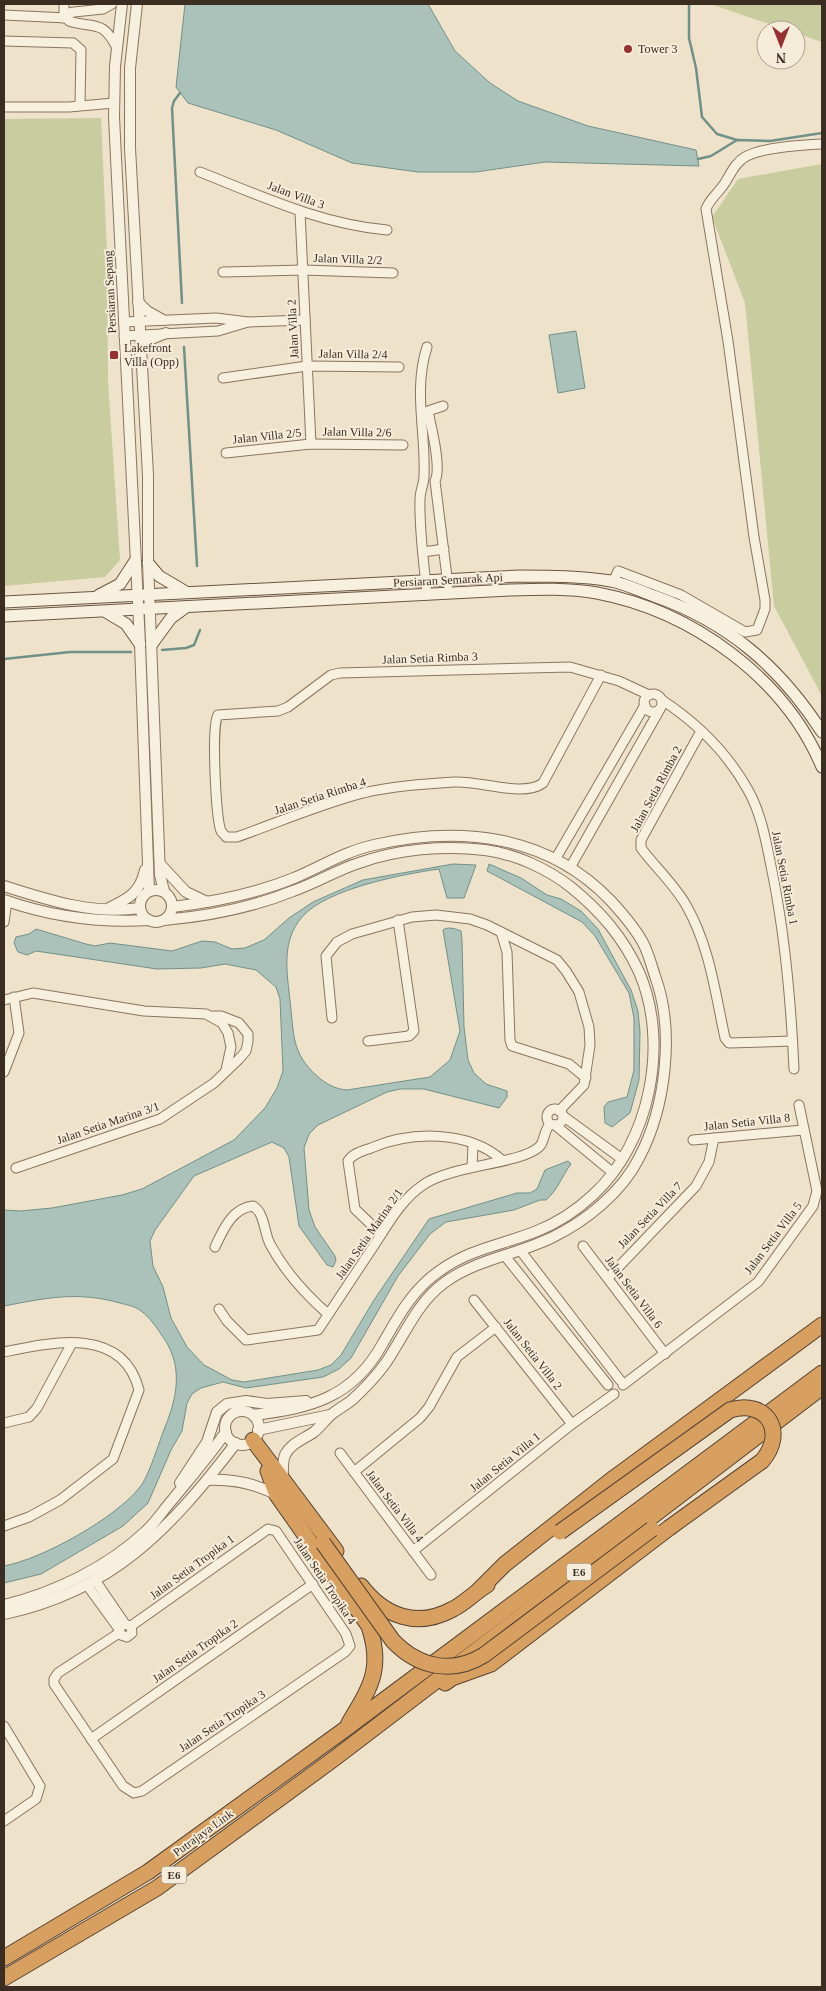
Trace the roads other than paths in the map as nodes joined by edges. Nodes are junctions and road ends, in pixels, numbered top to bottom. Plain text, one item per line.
1 (64, 4) edge
2 (112, 4) edge
3 (122, 4) edge
4 (137, 4) edge
5 (4, 15) edge
6 (65, 18) junction
7 (4, 41) edge
8 (117, 48) junction
9 (80, 104) junction
10 (114, 104) junction
11 (4, 107) edge
12 (822, 144) edge
13 (200, 172) dead end
14 (300, 212) junction
15 (387, 230) dead end
16 (302, 270) junction
17 (223, 272) dead end
18 (393, 273) dead end
19 (138, 302) junction
20 (139, 320) junction
21 (163, 320) junction
22 (305, 320) junction
23 (124, 322) junction
24 (248, 322) junction
25 (166, 333) junction
26 (139, 335) junction
27 (124, 336) junction
28 (427, 347) dead end
29 (140, 353) junction
30 (307, 366) junction
31 (399, 367) dead end
32 (223, 378) dead end
33 (443, 406) dead end
34 (311, 444) junction
35 (403, 445) dead end
36 (226, 453) dead end
37 (424, 478) junction
38 (435, 481) junction
39 (444, 549) junction
40 (423, 552) junction
41 (135, 561) junction
42 (148, 563) junction
43 (448, 580) junction
44 (426, 582) junction
45 (613, 582) junction
46 (188, 593) junction
47 (449, 593) junction
48 (427, 594) junction
49 (150, 595) junction
50 (137, 596) junction
51 (90, 598) junction
52 (4, 602) edge
53 (186, 607) junction
54 (150, 609) junction
55 (138, 610) junction
56 (104, 611) junction
57 (4, 616) edge
58 (146, 644) junction
59 (601, 675) junction
60 (649, 695) junction
61 (661, 705) junction
62 (645, 706) junction
63 (218, 715) joint
64 (701, 731) junction
65 (822, 732) edge
66 (822, 768) edge
67 (564, 843) junction
68 (579, 852) junction
69 (148, 854) junction
70 (556, 858) junction
71 (160, 864) junction
72 (571, 866) junction
73 (4, 886) edge
74 (149, 891) junction
75 (164, 891) junction
76 (48, 900) junction
77 (6, 901) edge
78 (209, 903) junction
79 (172, 907) junction
80 (140, 908) junction
81 (106, 910) junction
82 (44, 913) junction
83 (149, 920) junction
84 (164, 920) junction
85 (398, 920) junction
86 (4, 922) edge
87 (501, 932) junction
88 (522, 942) junction
89 (507, 952) junction
90 (8, 998) edge
91 (213, 1016) junction
92 (332, 1018) dead end
93 (368, 1041) dead end
94 (792, 1041) junction
95 (231, 1047) junction
96 (246, 1051) junction
97 (589, 1056) junction
98 (569, 1064) junction
99 (794, 1069) dead end
100 (226, 1070) junction
101 (4, 1072) edge
102 (586, 1078) junction
103 (799, 1105) dead end
104 (561, 1114) junction
105 (553, 1124) junction
106 (803, 1130) junction
107 (714, 1138) junction
108 (693, 1140) dead end
109 (473, 1145) junction
110 (622, 1159) junction
111 (502, 1160) junction
112 (472, 1167) junction
113 (16, 1168) dead end
114 (612, 1172) junction
115 (381, 1234) junction
116 (583, 1246) dead end
117 (214, 1247) dead end
118 (520, 1250) junction
119 (505, 1256) junction
120 (608, 1278) junction
121 (474, 1300) dead end
122 (219, 1309) dead end
123 (328, 1314) junction
124 (822, 1325) edge
125 (496, 1327) junction
126 (72, 1343) junction
127 (4, 1352) edge
128 (665, 1354) junction
129 (822, 1373) edge
130 (622, 1382) junction
131 (608, 1385) junction
132 (822, 1387) edge
133 (614, 1394) junction
134 (326, 1400) junction
135 (253, 1415) junction
136 (331, 1415) junction
137 (4, 1423) edge
138 (572, 1424) junction
139 (226, 1432) junction
140 (248, 1440) junction
141 (747, 1444) junction
142 (340, 1453) dead end
143 (268, 1471) junction
144 (354, 1472) junction
145 (207, 1480) junction
146 (283, 1480) junction
147 (277, 1495) junction
148 (172, 1500) junction
149 (4, 1526) edge
150 (268, 1529) joint
151 (413, 1551) junction
152 (431, 1575) dead end
153 (91, 1582) junction
154 (313, 1584) junction
155 (478, 1590) junction
156 (4, 1605) edge
157 (4, 1614) edge
158 (123, 1628) junction
159 (345, 1652) joint
160 (4, 1726) edge
161 (344, 1730) junction
162 (365, 1735) junction
163 (91, 1738) junction
164 (4, 1821) edge
165 (4, 1958) edge
166 (4, 1978) edge

1 - 6 street
2 - 6 street
3 - 8 street, Persiaran Sepang
4 - 19 street
5 - 6 street
6 - 8 street
7 - 9 street
8 - 10 street, Persiaran Sepang
9 - 10 street
9 - 11 street
10 - 23 street, Persiaran Sepang
12 - 45 street
13 - 14 street, Jalan Villa 3
14 - 15 street, Jalan Villa 3
14 - 16 street, Jalan Villa 2
16 - 17 street, Jalan Villa 2/2
16 - 18 street, Jalan Villa 2/2
16 - 22 street, Jalan Villa 2
19 - 20 street
19 - 21 street
20 - 21 street
20 - 23 street
20 - 26 street
21 - 24 street
22 - 24 street
22 - 30 street, Jalan Villa 2
23 - 27 street, Persiaran Sepang
24 - 25 street
25 - 26 street
25 - 29 street
26 - 27 street
26 - 29 street
27 - 41 street, Persiaran Sepang
28 - 37 street
29 - 42 street
30 - 31 street, Jalan Villa 2/4
30 - 32 street, Jalan Villa 2/4
30 - 34 street, Jalan Villa 2
33 - 38 street
34 - 35 street, Jalan Villa 2/6
34 - 36 street, Jalan Villa 2/5
37 - 38 street
37 - 40 street
38 - 39 street
39 - 40 street
39 - 43 street
40 - 44 street
41 - 50 street, Persiaran Sepang
41 - 51 main road
42 - 46 main road
42 - 49 street
43 - 44 main road, Persiaran Semarak Api
43 - 45 main road, Persiaran Semarak Api
43 - 47 street
44 - 46 main road, Persiaran Semarak Api
44 - 48 street
45 - 65 main road, Persiaran Semarak Api
46 - 49 main road, Persiaran Semarak Api
47 - 48 main road, Persiaran Semarak Api
47 - 66 main road, Persiaran Semarak Api
48 - 53 main road, Persiaran Semarak Api
49 - 50 main road, Persiaran Semarak Api
49 - 54 street
50 - 51 main road, Persiaran Semarak Api
50 - 55 street, Persiaran Sepang
51 - 52 main road, Persiaran Semarak Api
53 - 54 main road, Persiaran Semarak Api
53 - 58 main road
54 - 55 main road, Persiaran Semarak Api
54 - 58 street
55 - 56 main road, Persiaran Semarak Api
55 - 58 street, Persiaran Sepang
56 - 57 main road, Persiaran Semarak Api
56 - 58 main road
58 - 69 street
58 - 71 street
59 - 60 street, Jalan Setia Rimba 3
59 - 63 street, Jalan Setia Rimba 3
59 - 63 street, Jalan Setia Rimba 4
60 - 61 street
60 - 62 street
61 - 62 street
61 - 64 street, Jalan Setia Rimba 1
61 - 68 street
62 - 67 street
64 - 94 street, Jalan Setia Rimba 1
64 - 94 street, Jalan Setia Rimba 2
67 - 68 street
67 - 70 street
68 - 72 street
69 - 74 street
69 - 81 street
70 - 72 street
70 - 78 street
71 - 75 street
71 - 78 street
72 - 118 street
73 - 76 street
74 - 75 street
74 - 80 street
75 - 79 street
76 - 81 street
76 - 82 street
77 - 82 street
77 - 86 street
78 - 79 street
79 - 84 street
80 - 81 street
80 - 83 street
82 - 83 street
83 - 84 street
84 - 110 street
85 - 87 street
85 - 92 street
85 - 93 street
87 - 88 street
87 - 89 street
88 - 89 street
88 - 97 street
89 - 98 street
90 - 91 street
90 - 101 street
91 - 95 street
91 - 96 street
94 - 99 street, Jalan Setia Rimba 1
95 - 96 street
95 - 100 street
96 - 100 street, Jalan Setia Marina 3/1
97 - 98 street
97 - 102 street
98 - 102 street
100 - 113 street, Jalan Setia Marina 3/1
102 - 104 street
103 - 106 street, Jalan Setia Villa 5
104 - 105 street
104 - 105 street
104 - 110 street
105 - 111 street, Jalan Setia Marina 2/1
105 - 114 street
106 - 107 street, Jalan Setia Villa 8
106 - 128 street, Jalan Setia Villa 5
107 - 108 street, Jalan Setia Villa 8
107 - 120 street, Jalan Setia Villa 7
109 - 111 street
109 - 112 street
109 - 115 street
110 - 114 street
111 - 112 street, Jalan Setia Marina 2/1
112 - 115 street, Jalan Setia Marina 2/1
114 - 134 street
115 - 123 street, Jalan Setia Marina 2/1
116 - 120 street, Jalan Setia Villa 6
117 - 123 street
118 - 119 street
118 - 130 street
119 - 131 street
119 - 136 street
120 - 128 street, Jalan Setia Villa 6
121 - 125 street, Jalan Setia Villa 2
122 - 123 street, Jalan Setia Marina 2/1
124 - 155 highway
125 - 138 street, Jalan Setia Villa 2
125 - 144 street
126 - 127 street
126 - 137 street
126 - 149 street
128 - 130 street, Jalan Setia Villa 5
129 - 161 highway, E6
130 - 131 street
130 - 133 street
131 - 133 street
132 - 141 highway, E6
133 - 138 street, Jalan Setia Villa 1
134 - 135 street
134 - 148 street
135 - 139 street
135 - 140 street
136 - 140 street
136 - 146 street
138 - 151 street, Jalan Setia Villa 1
139 - 140 street
139 - 148 street
140 - 143 highway
140 - 145 street
140 - 146 highway
141 - 143 highway, bridge
141 - 162 highway, E6
142 - 144 street, Jalan Setia Villa 4
143 - 147 highway
144 - 151 street, Jalan Setia Villa 4
145 - 147 street
145 - 153 street
146 - 155 highway
147 - 161 highway
148 - 156 street
150 - 154 street, Jalan Setia Tropika 4
150 - 158 street, Jalan Setia Tropika 1
151 - 152 street, Jalan Setia Villa 4
153 - 157 street
153 - 158 street
154 - 159 street, Jalan Setia Tropika 4
154 - 163 street, Jalan Setia Tropika 2
155 - 162 highway, bridge
158 - 163 street, Jalan Setia Tropika 1
159 - 163 street, Jalan Setia Tropika 3
160 - 164 street
161 - 165 highway, Putrajaya Link / E6
162 - 166 highway, Putrajaya Link / E6

